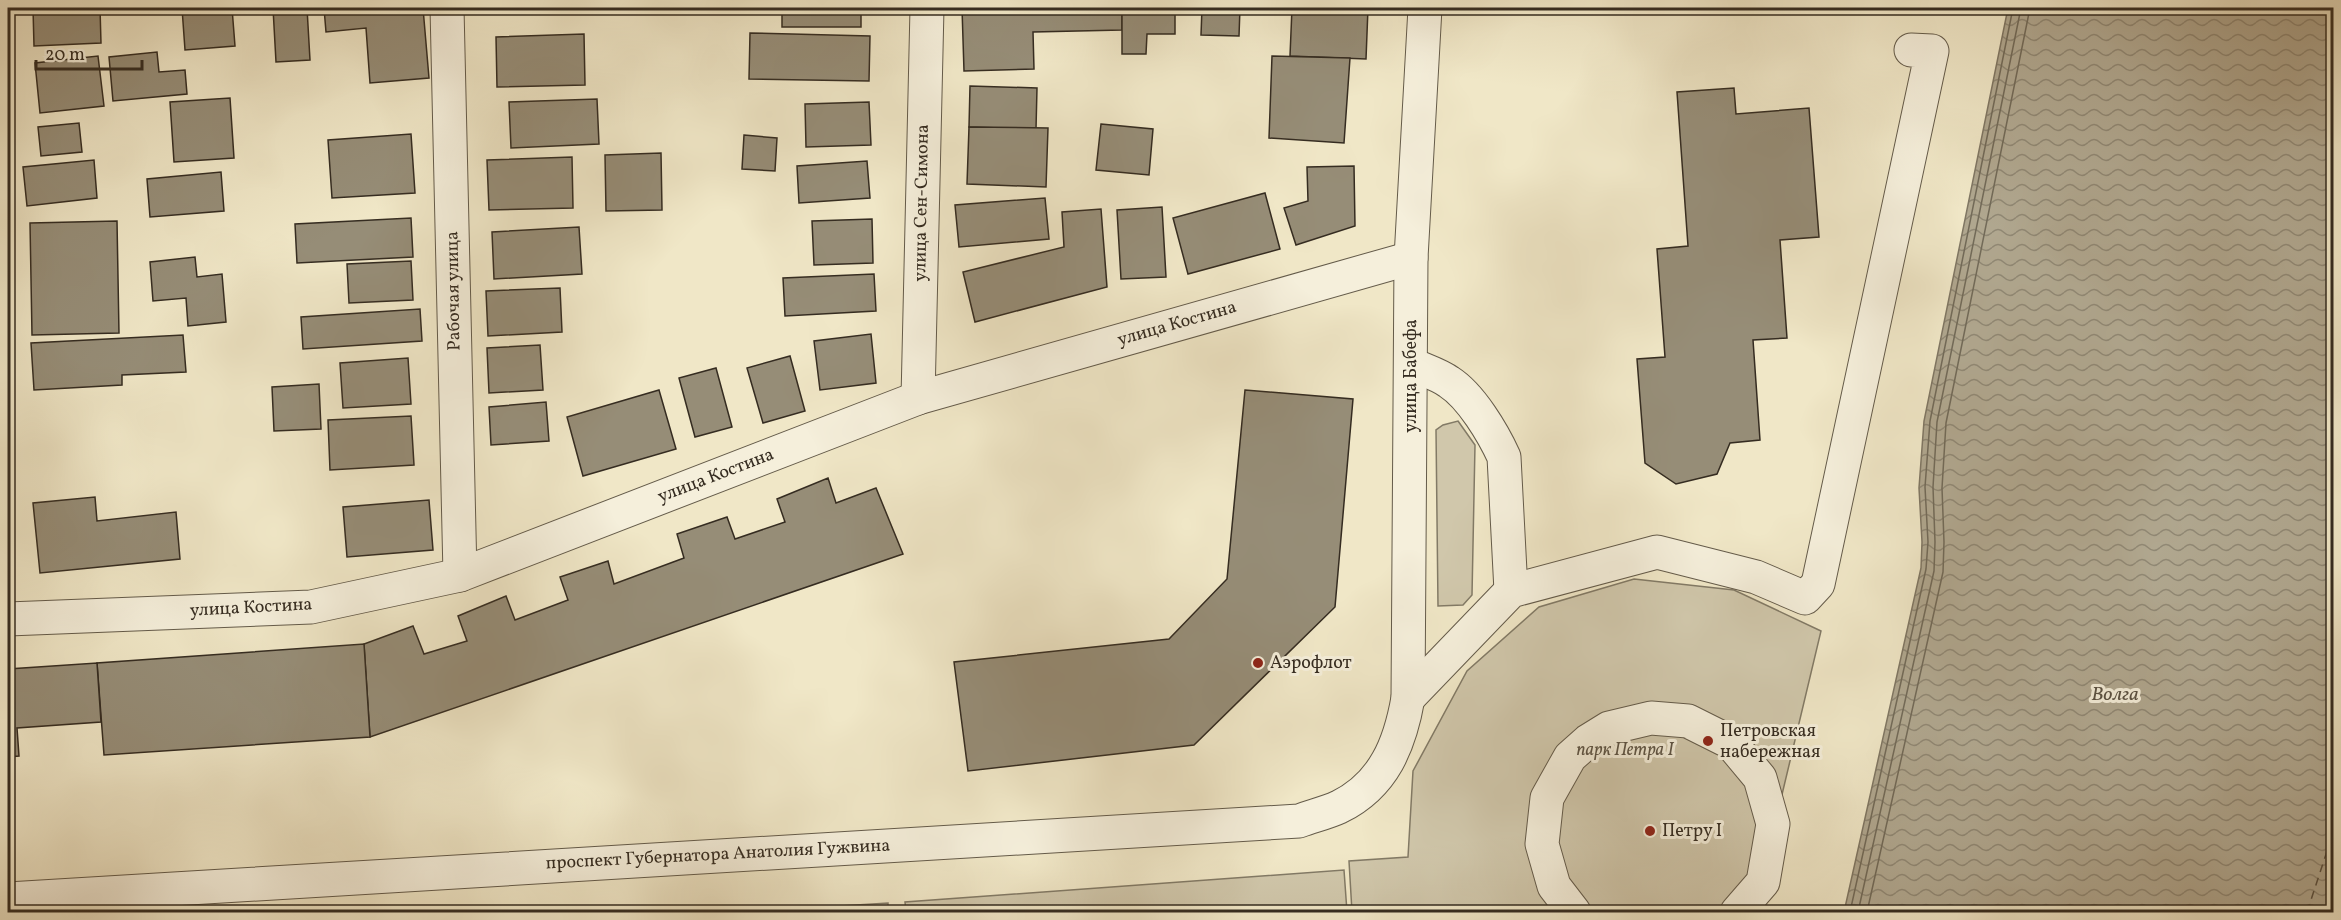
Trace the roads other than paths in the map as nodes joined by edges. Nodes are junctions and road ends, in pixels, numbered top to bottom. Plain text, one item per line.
1 (447, 8) edge
2 (927, 8) edge
3 (1425, 8) edge
4 (1911, 51) dead end
5 (1411, 258) junction
6 (1411, 364) junction
7 (918, 398) junction
8 (460, 575) junction
9 (1511, 591) junction
10 (8, 619) edge
11 (1408, 698) junction
12 (1398, 743) joint
13 (8, 899) edge
14 (58, 904) edge
15 (1574, 912) edge
16 (1737, 912) edge

1 - 8 street, Рабочая улица
2 - 7 street, улица Сен-Симона
3 - 5 street, улица Бабефа
4 - 9 street
5 - 6 street, улица Бабефа
5 - 7 street, улица Костина
6 - 9 street
6 - 11 street, улица Бабефа
7 - 8 street, улица Костина
8 - 10 street, улица Костина
9 - 11 street
11 - 12 street, улица Бабефа
12 - 14 street, проспект Губернатора Анатолия Гужвина
13 - 14 street, проспект Губернатора Анатолия Гужвина
15 - 16 street

